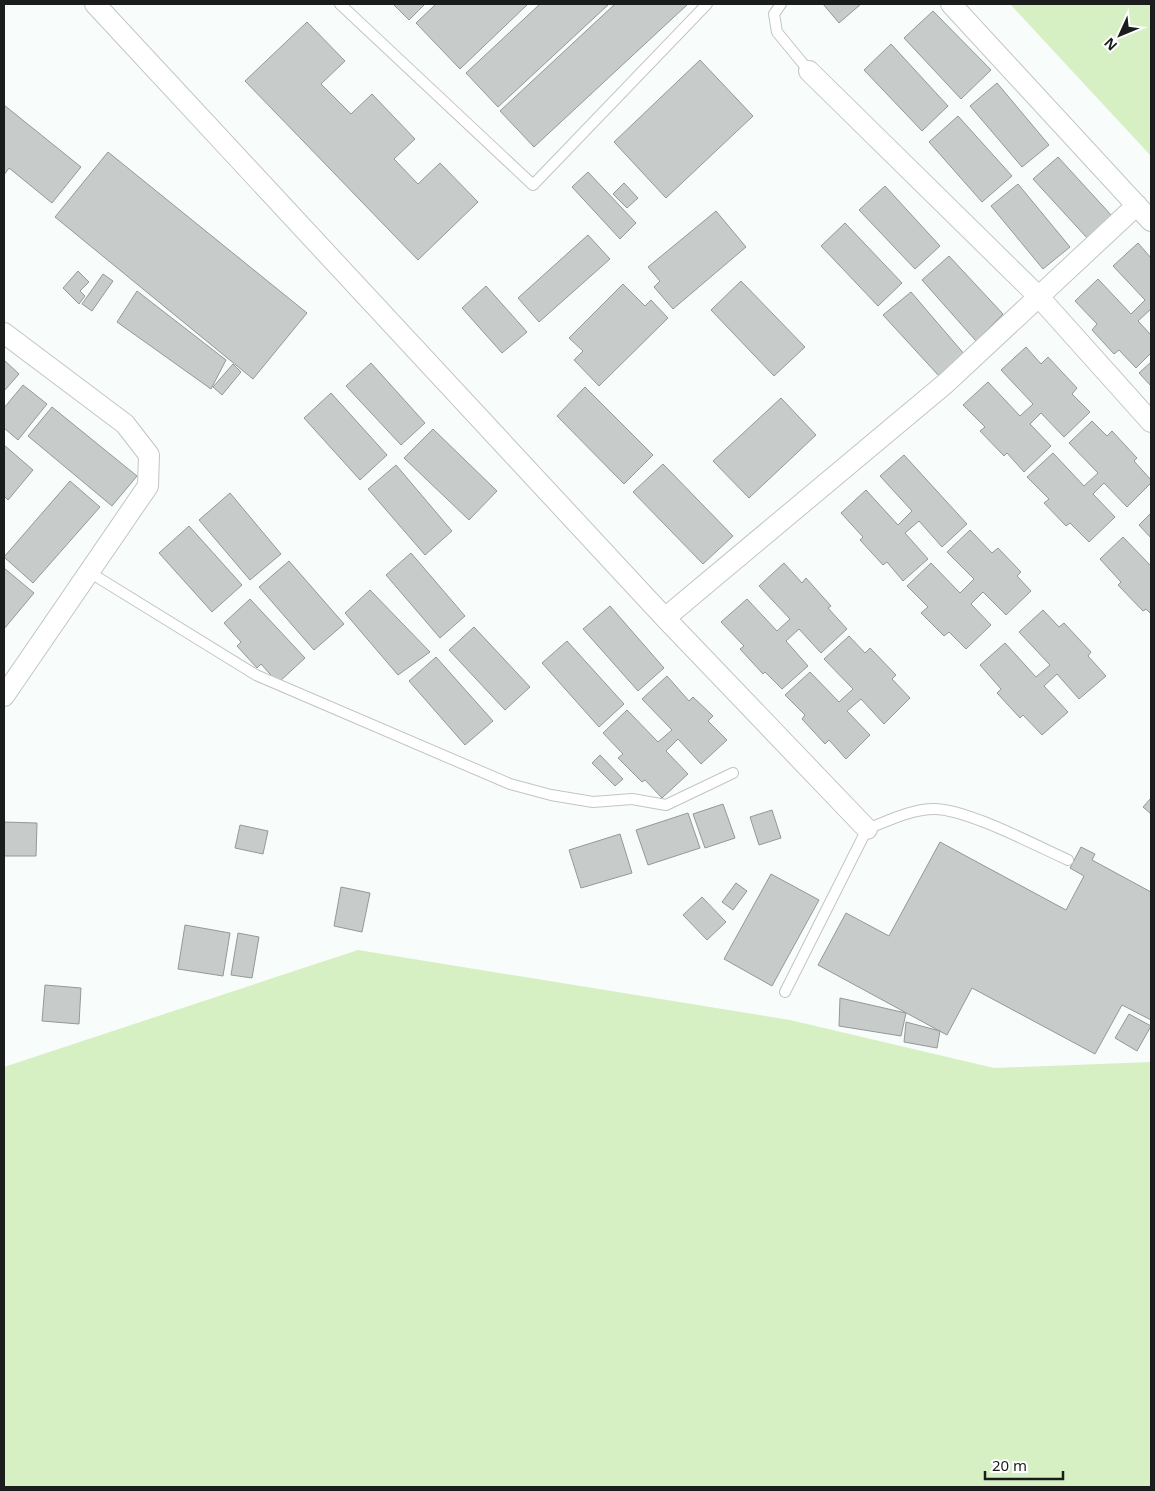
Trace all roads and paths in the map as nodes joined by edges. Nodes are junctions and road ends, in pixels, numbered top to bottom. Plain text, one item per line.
1 (95, 4) edge
2 (340, 4) edge
3 (707, 4) edge
4 (781, 4) edge
5 (951, 4) edge
6 (809, 71) joint
7 (1137, 205) junction
8 (1151, 221) edge
9 (1039, 297) junction
10 (4, 333) edge
11 (1151, 422) edge
12 (89, 572) junction
13 (665, 618) junction
14 (4, 696) edge
15 (733, 774) dead end
16 (867, 830) junction
17 (1068, 860) dead end
18 (785, 992) dead end

1 - 13 street
2 - 3 lane
4 - 6 lane
5 - 7 street
6 - 9 street
7 - 8 street
7 - 9 street
9 - 11 street
9 - 13 street
10 - 12 street
12 - 14 street
12 - 15 lane
13 - 16 street
16 - 17 lane
16 - 18 lane

